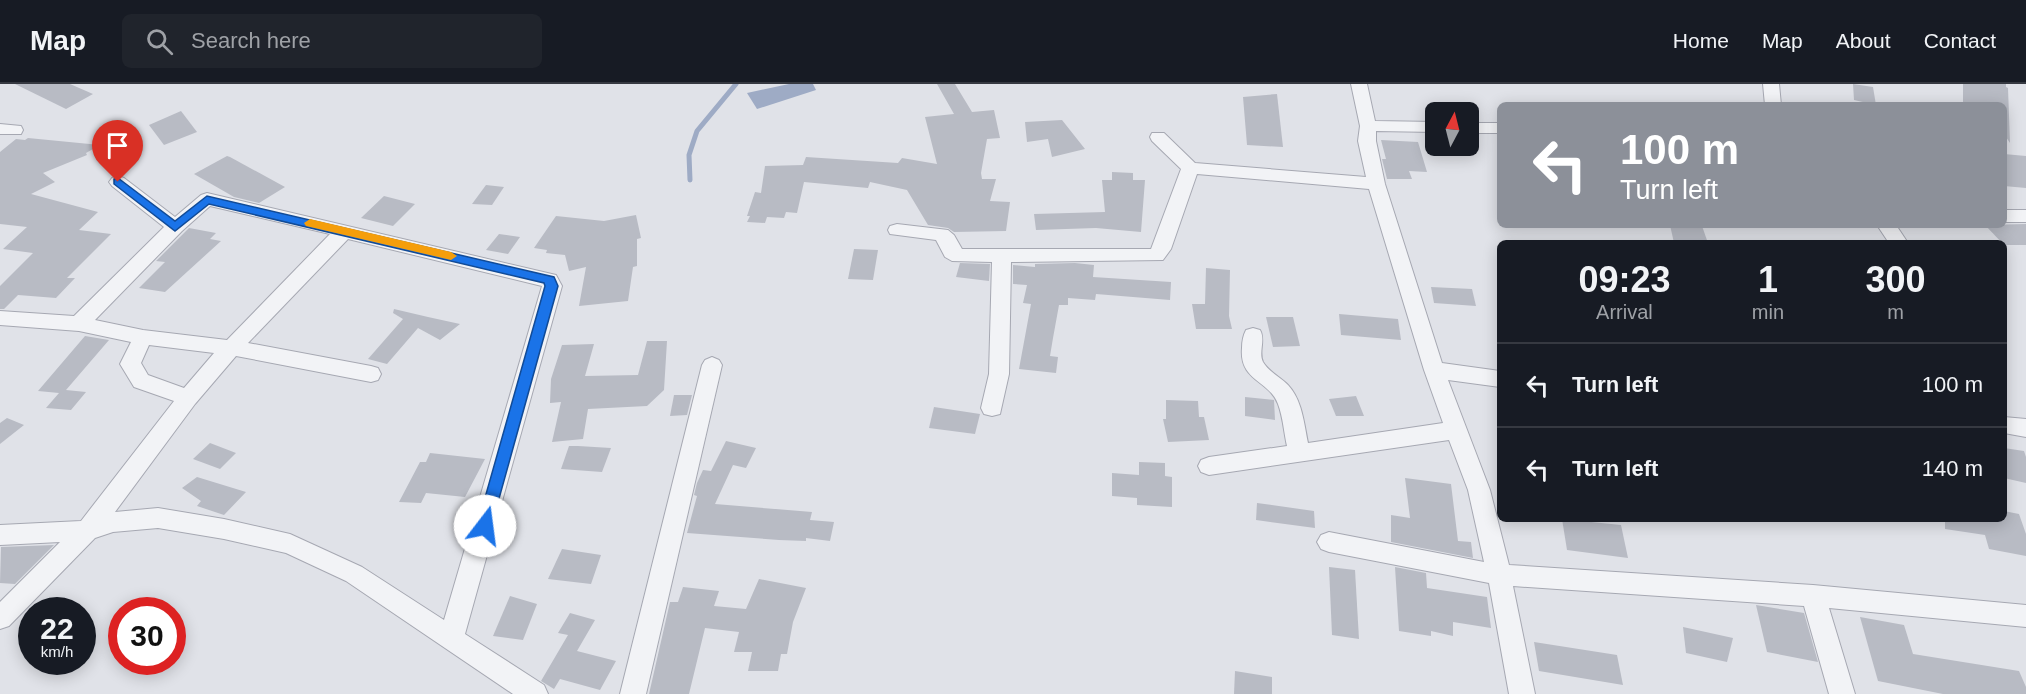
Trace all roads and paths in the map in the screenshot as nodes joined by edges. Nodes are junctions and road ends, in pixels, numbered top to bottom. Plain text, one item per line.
1 (1359, 84) edge
2 (1368, 126) junction
3 (1425, 127) edge
4 (1479, 128) edge
5 (1497, 128) edge
6 (1158, 136) dead end
7 (1190, 168) junction
8 (118, 182) dead end
9 (1376, 184) junction
10 (2007, 216) edge
11 (2026, 216) edge
12 (175, 227) junction
13 (897, 230) dead end
14 (344, 231) junction
15 (1002, 256) junction
16 (0, 318) edge
17 (79, 324) junction
18 (1253, 335) dead end
19 (142, 337) junction
20 (231, 348) junction
21 (712, 365) dead end
22 (1434, 370) junction
23 (371, 374) dead end
24 (1497, 380) edge
25 (188, 398) junction
26 (992, 408) dead end
27 (2007, 425) edge
28 (2026, 428) edge
29 (1456, 430) junction
30 (1299, 453) junction
31 (1209, 466) dead end
32 (87, 531) junction
33 (0, 535) edge
34 (1329, 542) dead end
35 (1499, 575) junction
36 (1813, 596) junction
37 (2026, 616) edge
38 (0, 618) edge
39 (451, 640) junction
40 (535, 694) edge
41 (633, 694) edge
42 (1522, 694) edge
43 (1842, 694) edge

1 - 2 street
2 - 3 street
2 - 9 street
4 - 5 street
6 - 7 street
7 - 9 street
7 - 15 street
8 - 12 street
9 - 22 street
10 - 11 street
12 - 14 street
12 - 17 street
13 - 15 street
14 - 20 street
14 - 39 street
15 - 26 street
16 - 17 street
17 - 19 street
18 - 30 street
19 - 20 street
19 - 25 street
20 - 23 street
20 - 25 street
21 - 41 street
22 - 24 street
22 - 29 street
25 - 32 street
27 - 28 street
29 - 30 street
29 - 35 street
30 - 31 street
32 - 33 street
32 - 38 street
32 - 39 street
34 - 35 street
35 - 36 street
35 - 42 street
36 - 37 street
36 - 43 street
39 - 40 street

